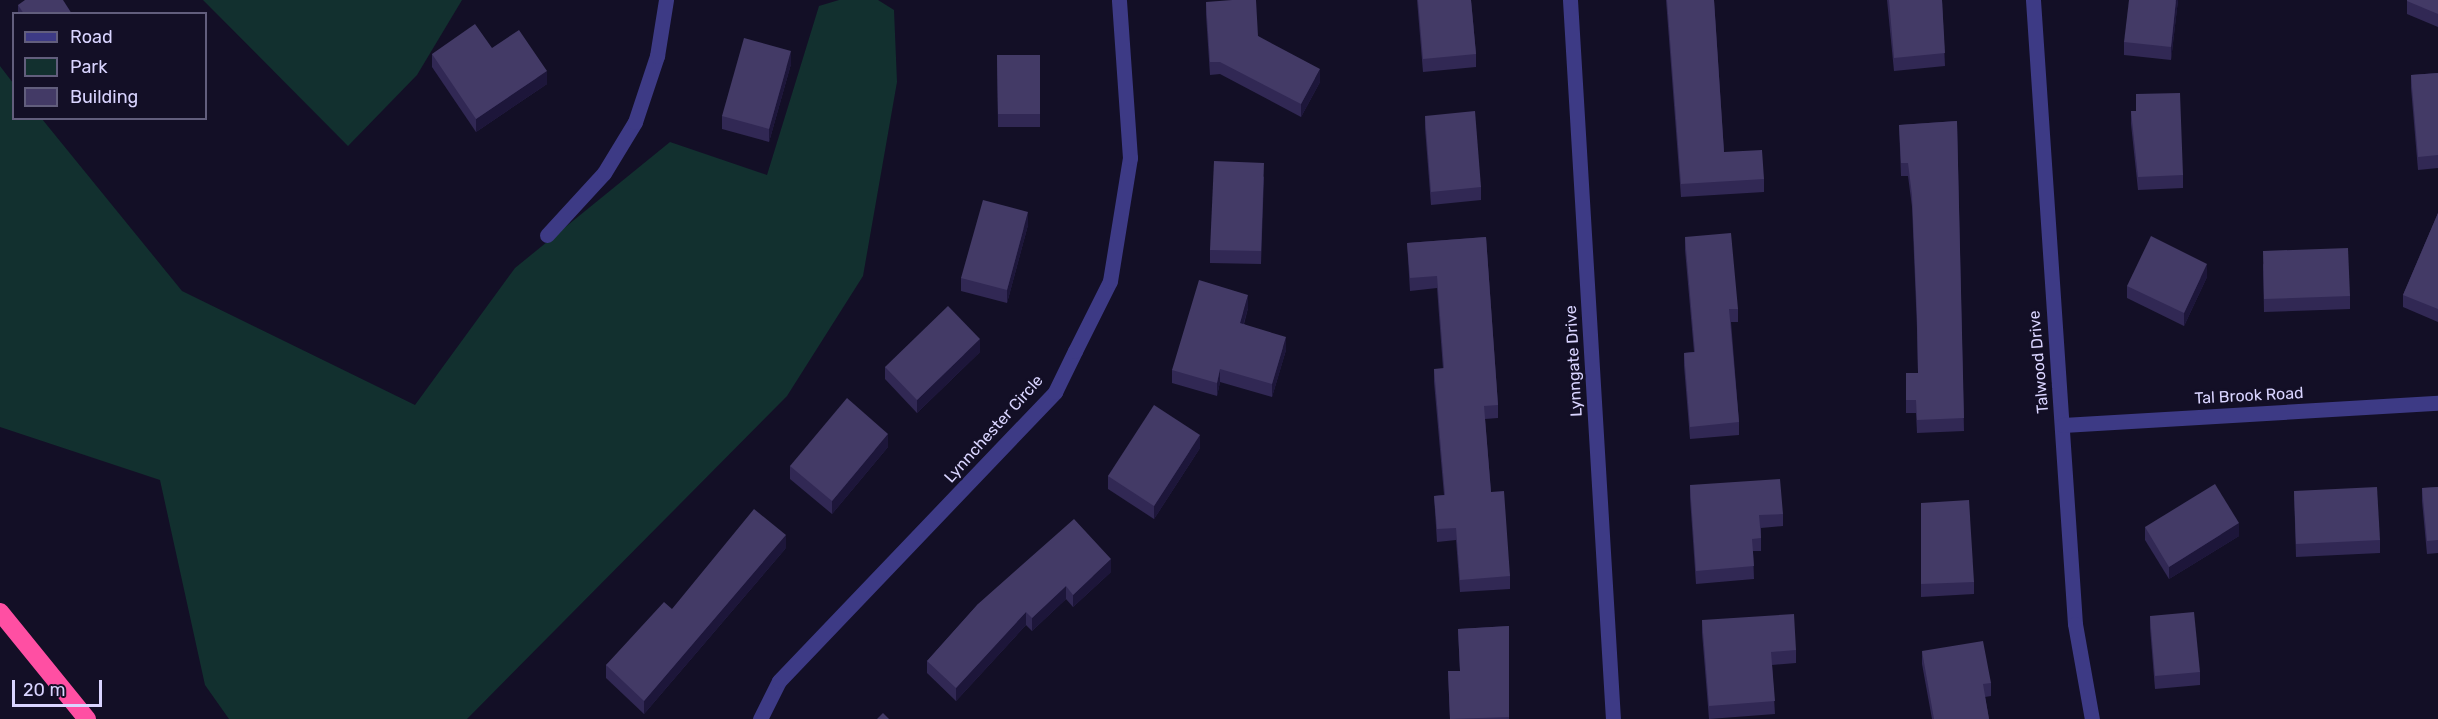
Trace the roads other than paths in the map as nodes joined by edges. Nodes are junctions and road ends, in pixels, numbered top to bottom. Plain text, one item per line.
1 (666, 0) edge
2 (1119, 0) edge
3 (1570, 0) edge
4 (2033, 0) edge
5 (547, 235) dead end
6 (2438, 403) edge
7 (2063, 425) junction
8 (0, 612) edge
9 (87, 719) edge
10 (760, 719) edge
11 (1613, 719) edge
12 (2092, 719) edge

1 - 5 street
2 - 10 street, Lynnchester Circle
3 - 11 street, Lynngate Drive
4 - 7 street, Talwood Drive
6 - 7 street, Tal Brook Road
7 - 12 street, Talwood Drive
8 - 9 highway

